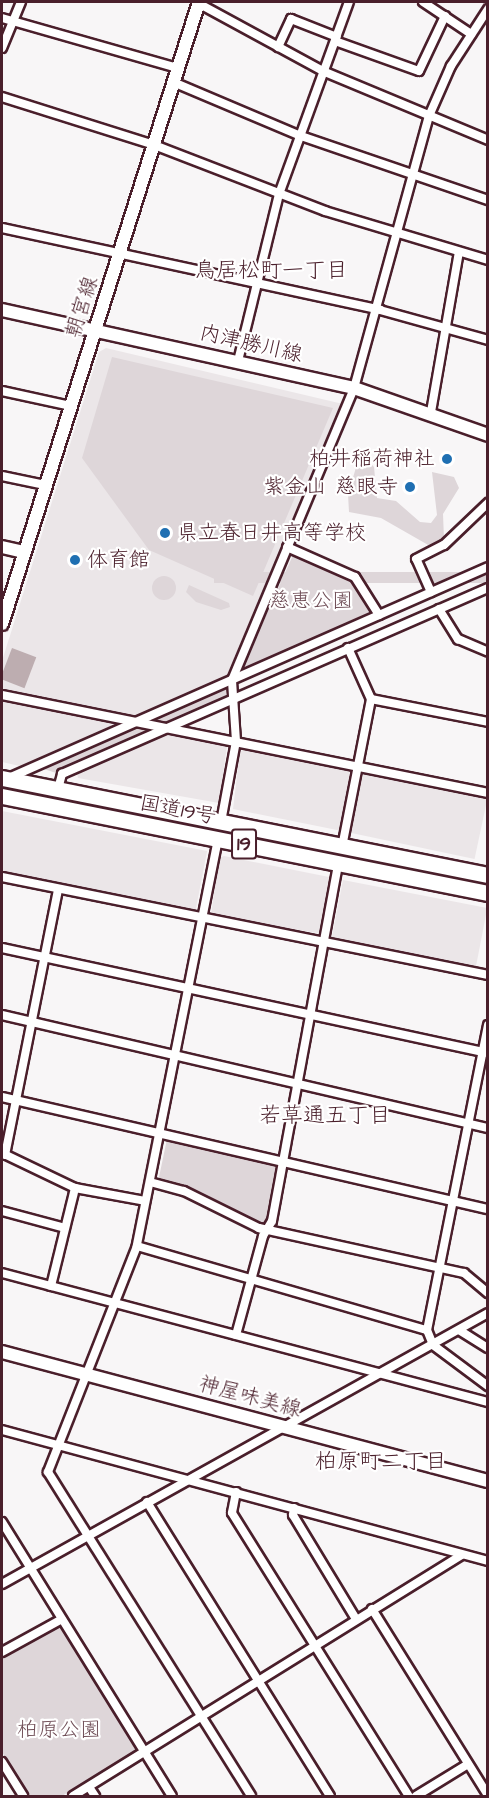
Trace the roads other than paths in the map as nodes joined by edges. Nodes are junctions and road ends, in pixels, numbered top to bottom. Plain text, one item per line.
1 (21, 2) edge
2 (198, 2) edge
3 (349, 2) edge
4 (423, 2) edge
5 (488, 9) edge
6 (445, 16) junction
7 (2, 18) edge
8 (16, 21) junction
9 (471, 34) junction
10 (336, 39) junction
11 (278, 46) junction
12 (2, 48) edge
13 (178, 68) junction
14 (324, 72) junction
15 (174, 82) junction
16 (2, 97) edge
17 (429, 116) junction
18 (301, 136) junction
19 (488, 140) edge
20 (154, 145) junction
21 (414, 174) junction
22 (279, 194) junction
23 (488, 200) edge
24 (2, 228) edge
25 (399, 233) junction
26 (459, 252) junction
27 (119, 254) junction
28 (488, 260) edge
29 (258, 284) junction
30 (2, 310) edge
31 (380, 310) junction
32 (447, 326) junction
33 (95, 330) junction
34 (488, 340) edge
35 (238, 361) junction
36 (354, 388) junction
37 (2, 391) edge
38 (71, 406) junction
39 (431, 412) junction
40 (488, 435) edge
41 (2, 476) edge
42 (45, 485) junction
43 (488, 502) edge
44 (2, 546) edge
45 (287, 547) junction
46 (24, 552) junction
47 (488, 567) edge
48 (488, 588) edge
49 (431, 592) junction
50 (439, 609) junction
51 (379, 615) junction
52 (2, 624) edge
53 (348, 648) junction
54 (488, 652) edge
55 (232, 680) junction
56 (2, 695) edge
57 (234, 698) junction
58 (371, 699) junction
59 (131, 722) junction
60 (488, 722) edge
61 (166, 728) junction
62 (236, 741) junction
63 (359, 768) junction
64 (5, 778) edge
65 (58, 789) junction
66 (488, 793) edge
67 (4, 798) edge
68 (220, 822) junction
69 (218, 839) junction
70 (342, 847) junction
71 (338, 864) junction
72 (488, 875) edge
73 (2, 877) edge
74 (58, 889) junction
75 (488, 893) edge
76 (202, 919) junction
77 (325, 943) junction
78 (2, 948) edge
79 (45, 958) junction
80 (488, 975) edge
81 (188, 989) junction
82 (2, 1015) edge
83 (312, 1015) junction
84 (32, 1023) junction
85 (488, 1025) edge
86 (485, 1052) edge
87 (175, 1055) junction
88 (298, 1084) junction
89 (2, 1097) edge
90 (15, 1100) junction
91 (467, 1123) junction
92 (488, 1128) edge
93 (159, 1133) junction
94 (3, 1154) edge
95 (283, 1162) junction
96 (150, 1182) junction
97 (75, 1188) junction
98 (145, 1201) junction
99 (451, 1202) junction
100 (488, 1209) edge
101 (2, 1210) edge
102 (65, 1228) junction
103 (269, 1229) junction
104 (138, 1246) junction
105 (440, 1267) junction
106 (2, 1273) edge
107 (251, 1278) junction
108 (51, 1286) junction
109 (488, 1293) edge
110 (115, 1303) junction
111 (488, 1313) edge
112 (478, 1319) junction
113 (488, 1325) edge
114 (427, 1330) junction
115 (459, 1330) junction
116 (236, 1335) junction
117 (433, 1345) junction
118 (488, 1348) edge
119 (2, 1352) edge
120 (86, 1374) junction
121 (382, 1374) junction
122 (488, 1386) edge
123 (487, 1402) edge
124 (285, 1427) junction
125 (2, 1430) edge
126 (58, 1445) junction
127 (191, 1477) junction
128 (488, 1481) edge
129 (236, 1492) junction
130 (147, 1502) junction
131 (294, 1508) junction
132 (2, 1522) edge
133 (88, 1536) junction
134 (461, 1555) junction
135 (488, 1561) edge
136 (30, 1568) junction
137 (2, 1584) edge
138 (372, 1610) junction
139 (62, 1619) junction
140 (356, 1619) junction
141 (314, 1644) junction
142 (2, 1652) edge
143 (258, 1681) junction
144 (201, 1717) junction
145 (144, 1752) junction
146 (2, 1762) edge
147 (468, 1764) junction
148 (89, 1787) junction
149 (488, 1795) edge
150 (23, 1797) edge
151 (73, 1797) edge
152 (95, 1797) edge
153 (172, 1797) edge
154 (251, 1797) edge
155 (330, 1797) edge
156 (409, 1797) edge
157 (416, 1797) edge

1 - 8 street
2 - 11 street
2 - 13 main road, 朝宮線
3 - 10 street
4 - 6 street
5 - 9 street
6 - 9 street
6 - 10 street
7 - 8 street
8 - 12 street
8 - 13 street
9 - 17 street
10 - 11 street
10 - 14 street
11 - 14 street
13 - 15 main road, 朝宮線
14 - 17 street
14 - 18 street
15 - 18 street
15 - 20 main road, 朝宮線
16 - 20 street
17 - 19 street
17 - 21 street
18 - 21 street
18 - 22 street
20 - 22 street
20 - 27 main road, 朝宮線
21 - 23 street
21 - 25 street
22 - 25 street
22 - 29 street
24 - 27 street
25 - 26 street
25 - 31 street
26 - 28 street
26 - 32 street
27 - 29 street
27 - 33 main road, 朝宮線
29 - 31 street
29 - 35 street
30 - 33 main road, 内津勝川線
31 - 32 street
31 - 36 street
32 - 34 street
32 - 39 street
33 - 35 main road, 内津勝川線
33 - 38 main road, 朝宮線
35 - 36 main road, 内津勝川線
36 - 39 main road, 内津勝川線
36 - 45 street
37 - 38 street
38 - 42 main road, 朝宮線
39 - 40 main road, 内津勝川線
41 - 42 street
42 - 46 main road, 朝宮線
43 - 49 street
44 - 46 main road
45 - 51 street
45 - 55 street
46 - 52 main road, 朝宮線
47 - 49 street
48 - 50 street
49 - 51 street
50 - 53 street
50 - 54 street
51 - 55 street
53 - 57 street
53 - 58 street
55 - 57 street
55 - 59 street
56 - 59 street
57 - 61 street
57 - 62 street
58 - 60 street
58 - 63 street
59 - 61 street
59 - 64 street
61 - 62 street
61 - 65 street
62 - 63 street
62 - 68 street
63 - 66 street
63 - 70 street
64 - 65 highway, 国道19号 / 19
65 - 68 highway, 国道19号 / 19
67 - 69 highway, 国道19号 / 19
68 - 70 highway, 国道19号 / 19
69 - 71 highway, 国道19号 / 19
69 - 76 street
70 - 72 highway, 国道19号 / 19
71 - 75 highway, 国道19号 / 19
71 - 77 street
73 - 74 street
74 - 76 street
74 - 79 street
76 - 77 street
76 - 81 street
77 - 80 street
77 - 83 street
78 - 79 street
79 - 81 street
79 - 84 street
81 - 83 street
81 - 87 street
82 - 84 street
83 - 86 street
83 - 88 street
84 - 87 street
84 - 90 street
85 - 86 street
86 - 91 street
87 - 88 street
87 - 93 street
88 - 91 street
88 - 95 street
89 - 90 street
90 - 93 street
90 - 94 street
91 - 92 street
91 - 99 street
93 - 95 street
93 - 96 street
94 - 97 street
95 - 99 street
95 - 103 street
96 - 98 street
96 - 103 street
97 - 98 street
97 - 102 street
98 - 104 street
99 - 100 street
99 - 105 street
101 - 102 street
102 - 108 street
103 - 105 street
103 - 107 street
104 - 107 street
104 - 110 street
105 - 109 street
105 - 114 street
106 - 108 street
107 - 114 street
107 - 116 street
108 - 110 street
110 - 116 street
110 - 120 street
111 - 112 street
112 - 113 street
112 - 115 street
114 - 117 street
115 - 117 street
115 - 118 street
116 - 121 street
117 - 121 street
117 - 122 street
119 - 120 main road, 神屋味美線
120 - 124 main road, 神屋味美線
120 - 126 street
121 - 123 street
121 - 124 street
124 - 127 street
124 - 128 main road, 神屋味美線
125 - 126 street
126 - 127 street
126 - 133 street
127 - 129 street
127 - 130 street
129 - 131 street
129 - 141 street
130 - 133 street
130 - 143 street
131 - 134 street
131 - 140 street
132 - 136 street
133 - 136 street
133 - 144 street
134 - 135 street
134 - 138 street
136 - 137 street
136 - 139 street
138 - 140 street
138 - 147 street
139 - 142 street
139 - 145 street
140 - 141 street
141 - 143 street
141 - 156 street
143 - 144 street
143 - 155 street
144 - 145 street
144 - 154 street
145 - 148 street
145 - 153 street
146 - 150 street
147 - 149 street
147 - 157 street
148 - 151 street
148 - 152 street

